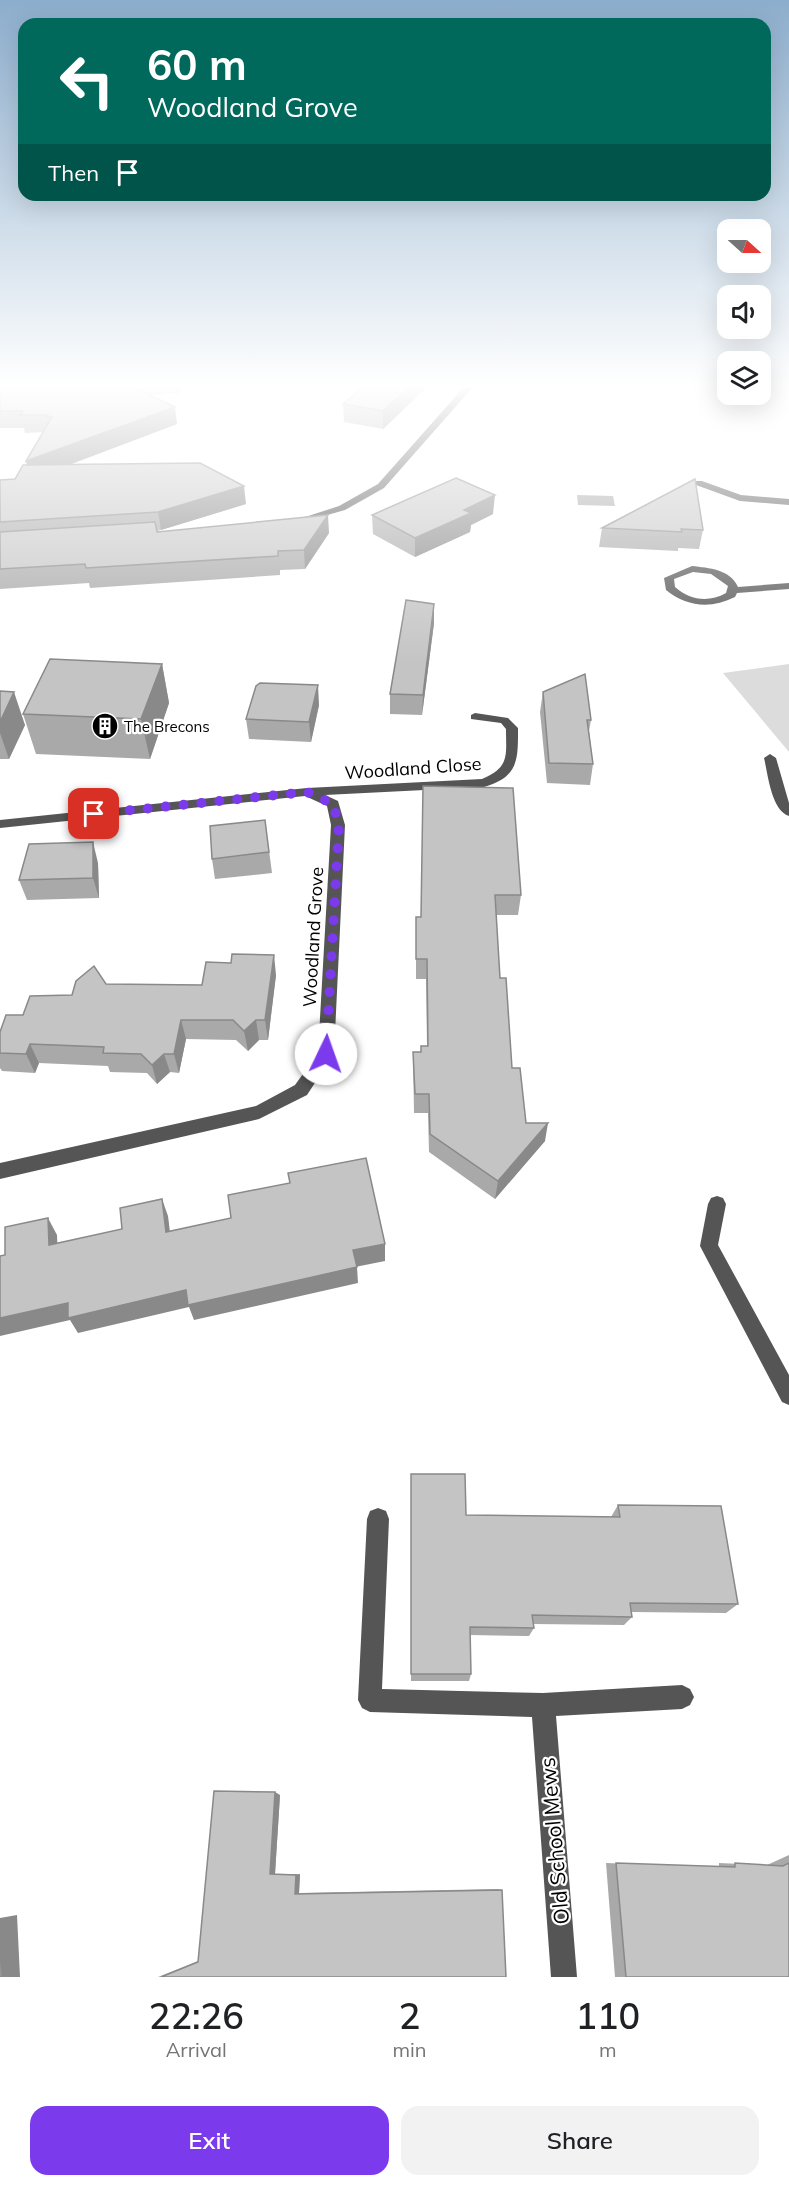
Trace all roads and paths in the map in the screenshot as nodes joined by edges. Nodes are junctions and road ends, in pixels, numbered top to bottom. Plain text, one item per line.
1 (387, 479) edge
2 (699, 483) dead end
3 (789, 502) edge
4 (289, 524) edge
5 (789, 586) edge
6 (733, 590) junction
7 (475, 717) dead end
8 (770, 758) dead end
9 (307, 792) junction
10 (789, 812) edge
11 (0, 824) edge
12 (0, 1171) edge
13 (717, 1204) dead end
14 (789, 1395) edge
15 (378, 1519) dead end
16 (682, 1697) dead end
17 (543, 1705) junction
18 (564, 1977) edge

1 - 4 street
2 - 3 street
5 - 6 street
6 - 6 street
7 - 9 street, Woodland Close
8 - 10 street
9 - 11 street
9 - 12 street, Woodland Grove
13 - 14 street
15 - 17 street
16 - 17 street
17 - 18 street, Old School Mews

